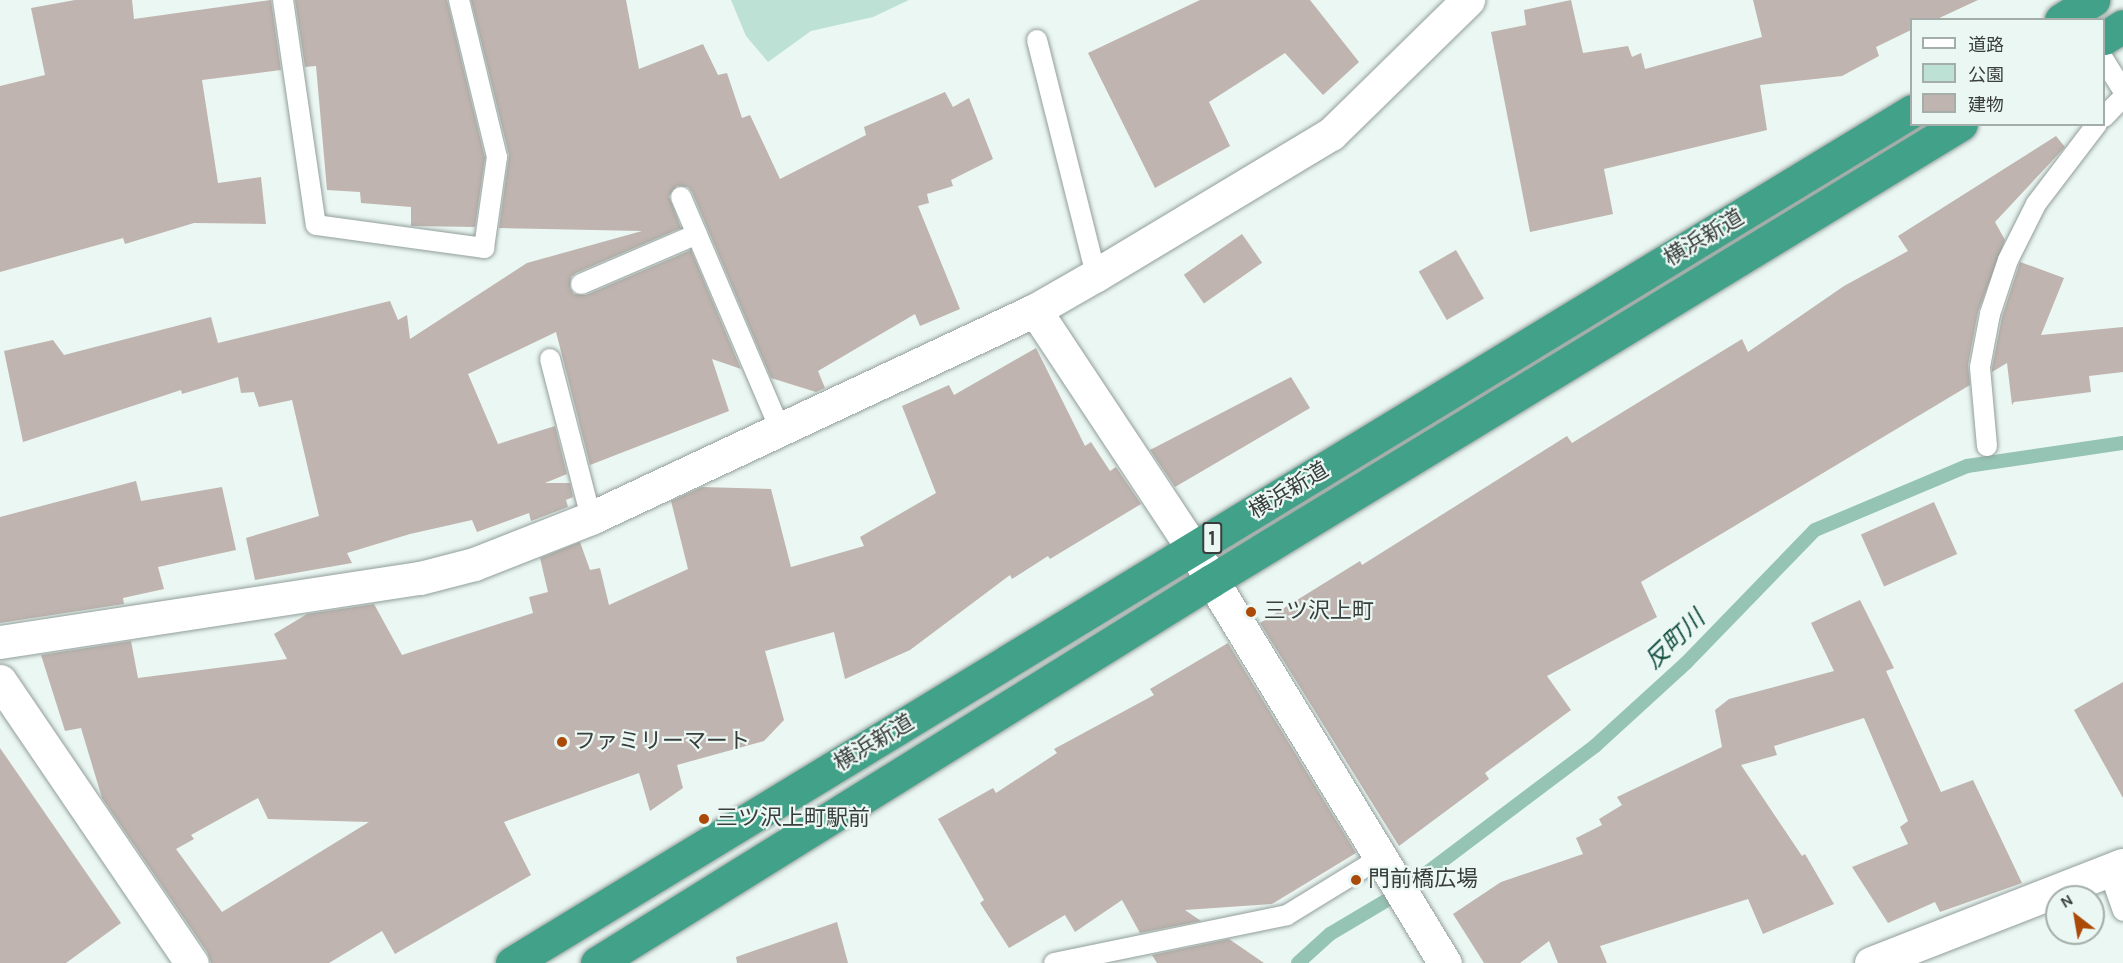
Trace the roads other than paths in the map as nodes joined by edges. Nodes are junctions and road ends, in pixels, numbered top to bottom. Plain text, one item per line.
1 (283, 0) edge
2 (459, 0) edge
3 (1468, 0) edge
4 (2093, 0) edge
5 (2064, 18) edge
6 (2123, 26) edge
7 (2105, 37) edge
8 (1036, 40) dead end
9 (2105, 63) edge
10 (2123, 91) edge
11 (2123, 97) edge
12 (1910, 112) edge
13 (2105, 115) edge
14 (1958, 126) edge
15 (2095, 126) edge
16 (681, 197) dead end
17 (697, 234) junction
18 (1096, 275) junction
19 (581, 284) dead end
20 (1035, 310) junction
21 (550, 359) dead end
22 (780, 429) junction
23 (1987, 446) dead end
24 (591, 518) junction
25 (1193, 549) junction
26 (1211, 581) junction
27 (0, 642) edge
28 (0, 681) edge
29 (1384, 865) junction
30 (2116, 868) edge
31 (2123, 911) edge
32 (192, 963) edge
33 (512, 963) edge
34 (597, 963) edge
35 (1054, 963) edge
36 (1445, 963) edge
37 (1870, 963) edge

1 - 2 lane
3 - 18 street
4 - 5 highway
6 - 7 highway
8 - 18 lane
9 - 10 lane
11 - 13 lane
12 - 25 highway, 横浜新道 / 1
14 - 26 highway, 横浜新道 / 1
15 - 23 lane
16 - 17 lane
17 - 19 lane
17 - 22 lane
18 - 20 street
20 - 22 street
20 - 25 street
21 - 24 lane
22 - 24 street
24 - 27 street
25 - 26 street
25 - 33 highway, 横浜新道 / 1
26 - 29 street
26 - 34 highway, 横浜新道 / 1
28 - 32 street
29 - 35 lane
29 - 36 street
30 - 31 lane
30 - 37 street

